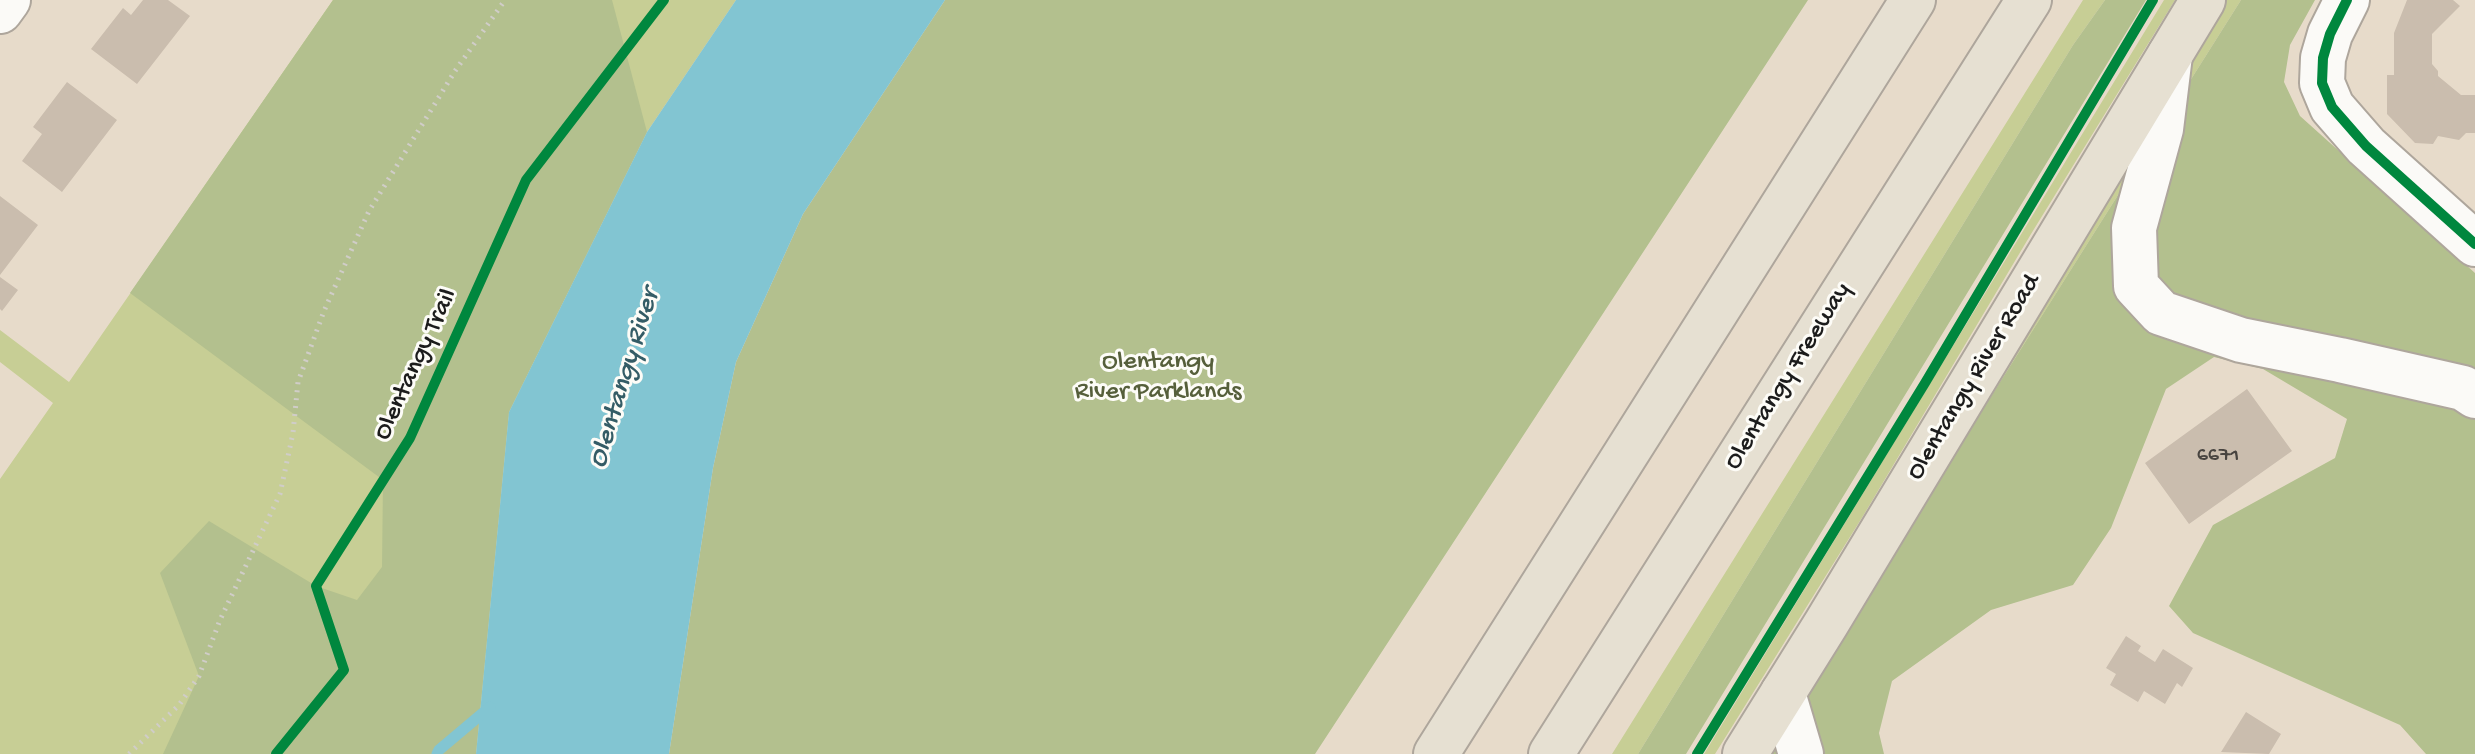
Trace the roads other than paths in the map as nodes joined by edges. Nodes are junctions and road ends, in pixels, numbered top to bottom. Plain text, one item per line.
1 (8, 0) edge
2 (1913, 0) edge
3 (2029, 0) edge
4 (2203, 0) edge
5 (2347, 0) edge
6 (0, 11) edge
7 (2170, 55) junction
8 (2473, 239) edge
9 (2475, 396) edge
10 (1783, 693) junction
11 (1436, 754) edge
12 (1551, 754) edge
13 (1745, 754) edge
14 (1801, 754) edge

1 - 6 street
2 - 11 main road
3 - 12 main road, Olentangy Freeway
4 - 7 main road, Olentangy River Road
5 - 8 street
7 - 9 street
7 - 10 main road, Olentangy River Road
10 - 13 main road, Olentangy River Road
10 - 14 street

